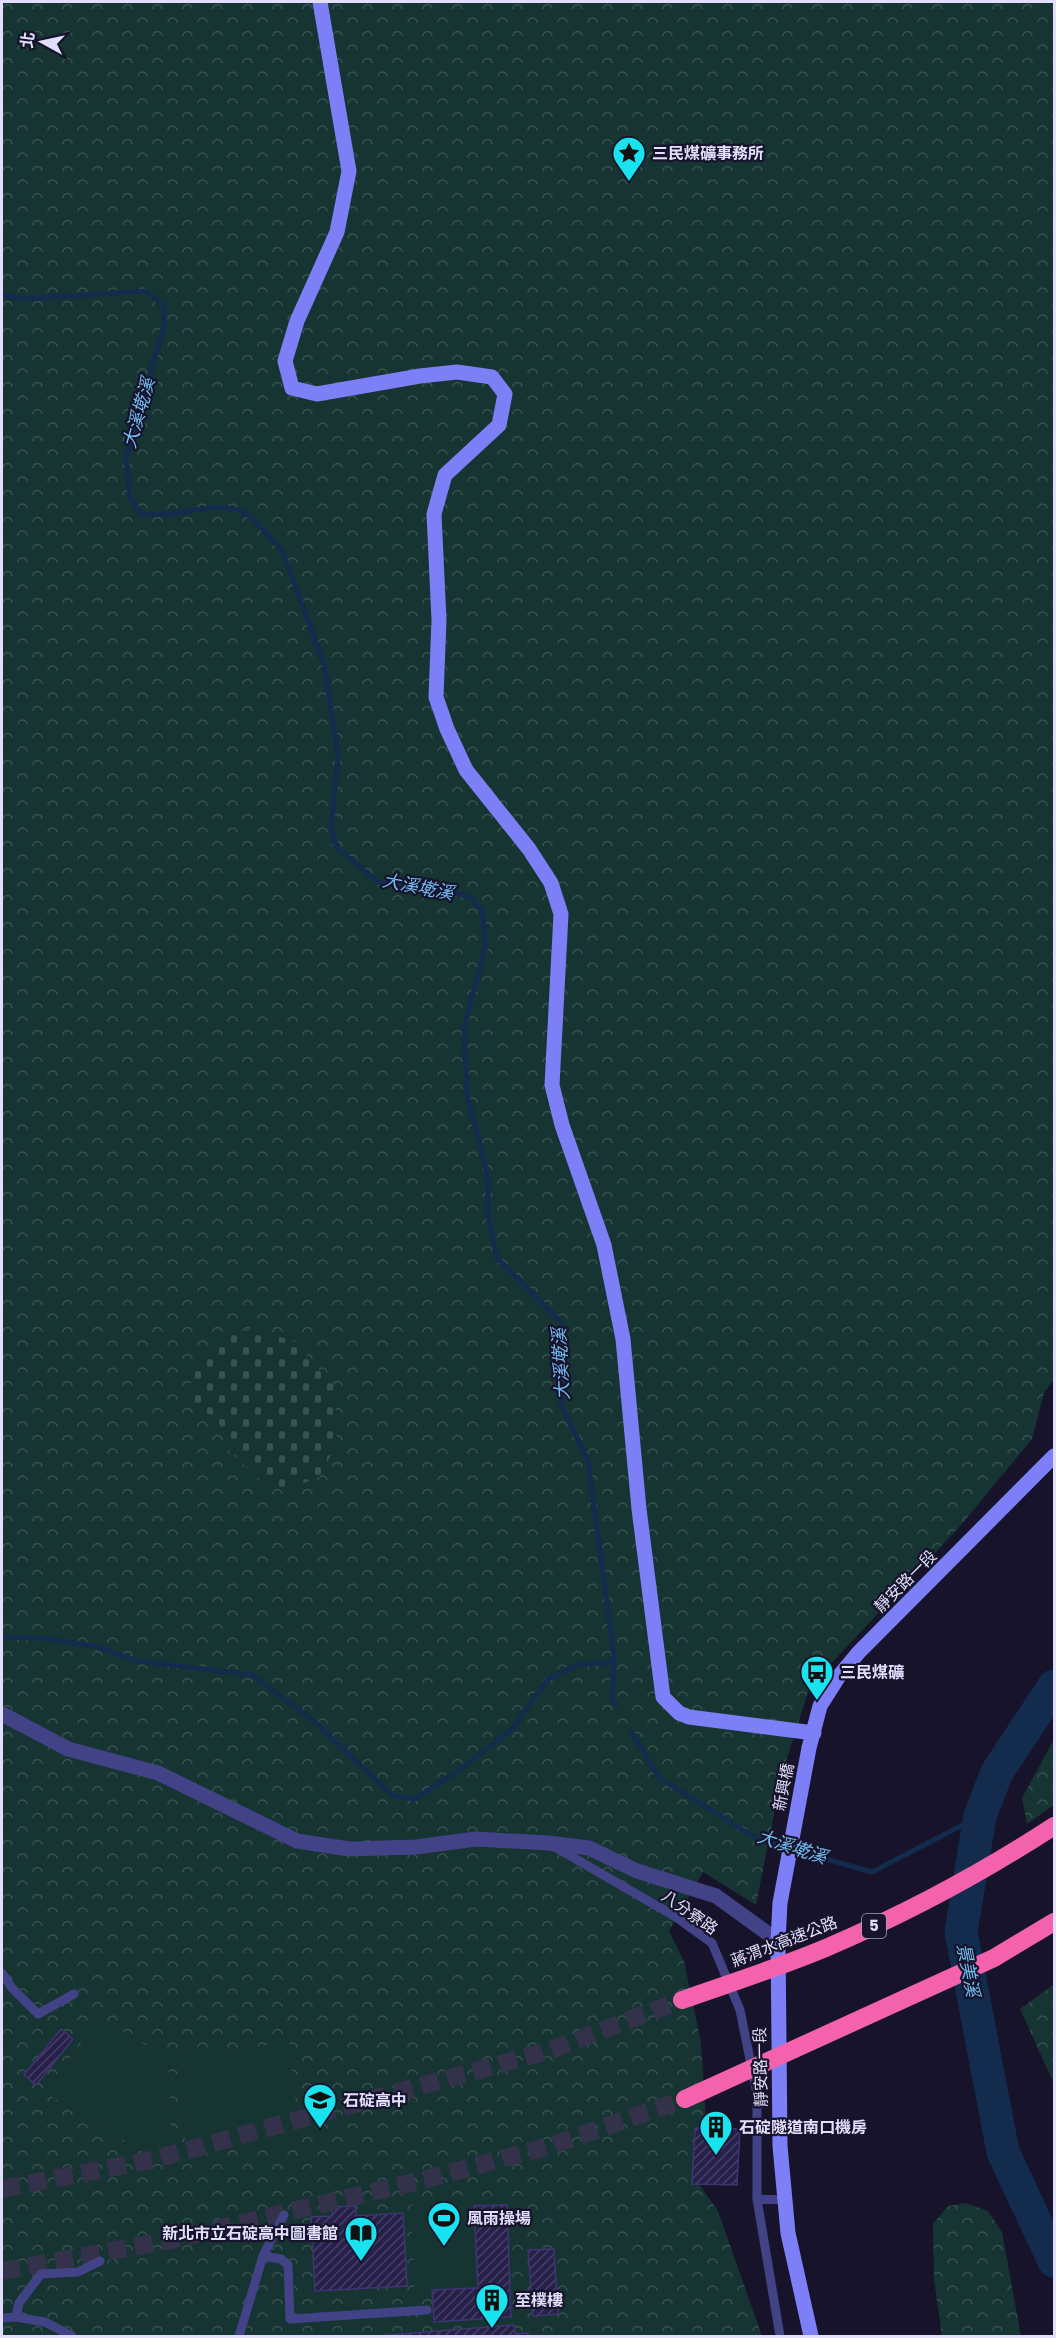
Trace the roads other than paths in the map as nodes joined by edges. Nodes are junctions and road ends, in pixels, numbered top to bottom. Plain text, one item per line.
1 (320, 2) edge
2 (1054, 1456) edge
3 (2, 1714) edge
4 (813, 1733) junction
5 (809, 1748) joint
6 (1054, 1827) edge
7 (549, 1843) junction
8 (780, 1903) joint
9 (1054, 1922) edge
10 (778, 1941) junction
11 (2, 1973) edge
12 (74, 1995) dead end
13 (682, 2000) tunnel mouth
14 (685, 2099) tunnel mouth
15 (757, 2199) junction
16 (785, 2200) junction
17 (284, 2215) dead end
18 (263, 2256) junction
19 (100, 2261) dead end
20 (427, 2310) dead end
21 (16, 2317) junction
22 (2, 2318) edge
23 (72, 2337) edge
24 (239, 2337) edge
25 (780, 2337) edge
26 (811, 2337) edge

1 - 4 street
2 - 4 street, 靜安路一段
3 - 7 street
4 - 5 street, 靜安路一段
5 - 8 street, 新興橋
6 - 13 highway, 蔣渭水高速公路 / 5, bridge
7 - 10 street
7 - 15 lane, 八分寮路
8 - 10 street, 靜安路一段
9 - 14 highway, bridge
10 - 16 street, 靜安路一段
11 - 12 lane
15 - 16 lane
15 - 25 lane, 八分寮路
16 - 26 street, 靜安路一段
17 - 18 lane
18 - 20 lane
18 - 24 lane
19 - 21 lane
21 - 22 lane
21 - 23 lane

